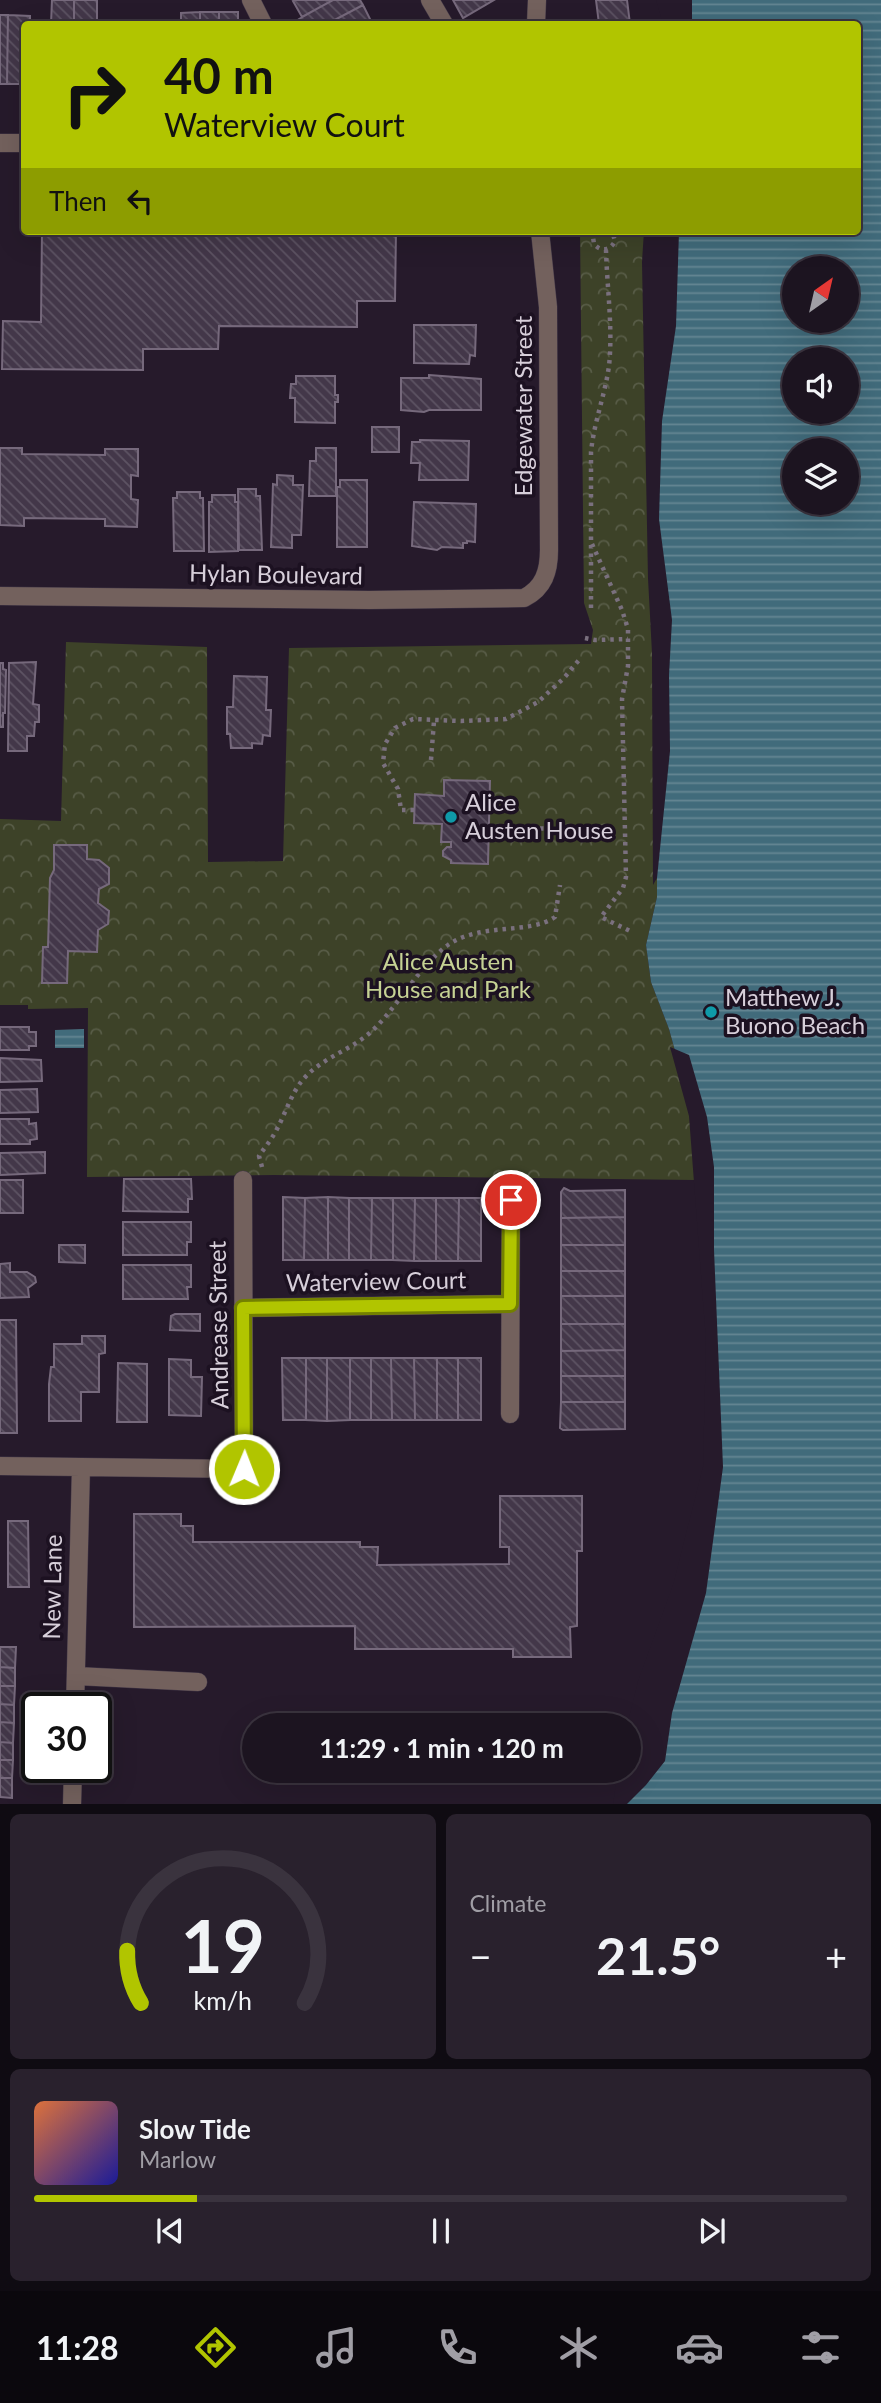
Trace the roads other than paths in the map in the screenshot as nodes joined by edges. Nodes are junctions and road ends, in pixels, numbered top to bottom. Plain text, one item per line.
1 (251, 0) edge
2 (430, 0) edge
3 (537, 0) edge
4 (262, 21) edge
5 (442, 21) edge
6 (536, 21) edge
7 (0, 143) edge
8 (21, 143) edge
9 (540, 235) edge
10 (544, 581) joint
11 (0, 596) edge
12 (243, 1180) dead end
13 (511, 1200) dead end
14 (510, 1304) junction
15 (243, 1308) junction
16 (510, 1414) dead end
17 (0, 1466) edge
18 (81, 1466) junction
19 (76, 1676) junction
20 (198, 1682) dead end
21 (76, 1692) edge
22 (73, 1783) edge
23 (72, 1804) edge

1 - 4 street
2 - 5 street
3 - 6 street
7 - 8 street
9 - 10 street, Edgewater Street
10 - 11 street, Hylan Boulevard
12 - 15 street, Andrease Street
13 - 14 street
14 - 15 street, Waterview Court
14 - 16 street
15 - 18 street, Andrease Street
17 - 18 street
18 - 19 street, New Lane
19 - 20 street
19 - 21 street, New Lane
22 - 23 street

